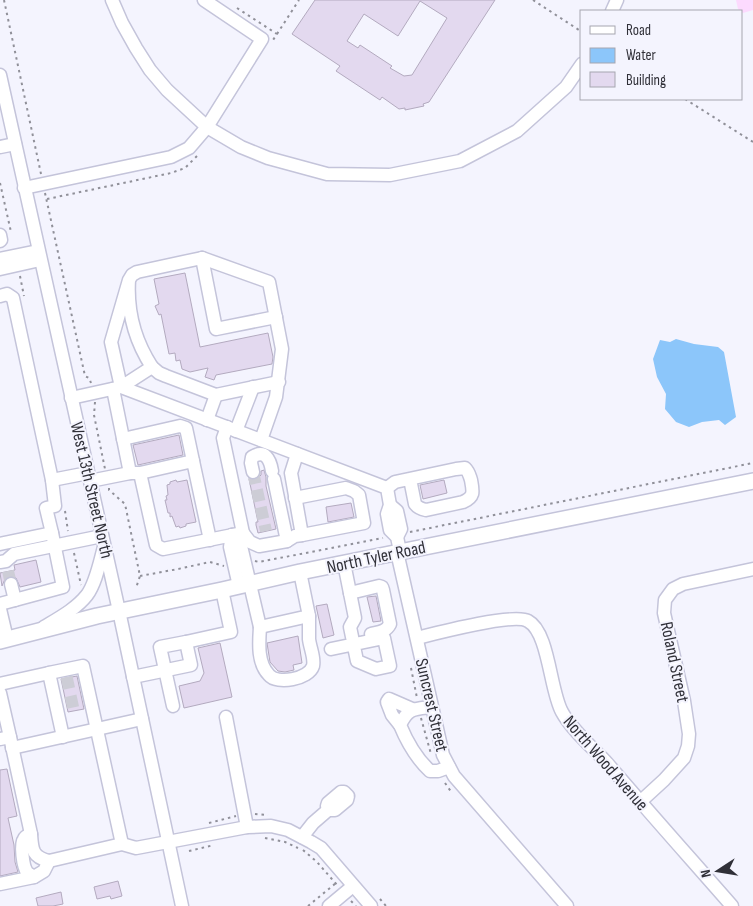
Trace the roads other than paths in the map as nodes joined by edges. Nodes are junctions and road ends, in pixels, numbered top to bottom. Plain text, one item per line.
1 (112, 0) edge
2 (204, 0) edge
3 (580, 67) edge
4 (0, 75) edge
5 (3, 102) edge
6 (207, 127) junction
7 (15, 144) junction
8 (0, 147) edge
9 (24, 188) junction
10 (0, 235) edge
11 (0, 241) edge
12 (39, 256) junction
13 (202, 258) junction
14 (0, 259) edge
15 (0, 269) edge
16 (129, 280) junction
17 (0, 296) edge
18 (276, 317) junction
19 (131, 319) junction
20 (117, 322) junction
21 (152, 367) junction
22 (279, 382) junction
23 (253, 387) junction
24 (117, 388) junction
25 (216, 395) junction
26 (71, 398) junction
27 (207, 420) junction
28 (231, 429) junction
29 (123, 439) junction
30 (261, 440) junction
31 (297, 454) junction
32 (193, 461) junction
33 (253, 472) tunnel mouth
34 (135, 473) junction
35 (351, 475) junction
36 (89, 477) junction
37 (410, 479) junction
38 (52, 480) junction
39 (753, 481) edge
40 (346, 488) junction
41 (387, 488) junction
42 (295, 498) junction
43 (266, 531) tunnel mouth
44 (237, 534) junction
45 (302, 535) junction
46 (53, 539) junction
47 (103, 540) junction
48 (210, 540) junction
49 (287, 541) junction
50 (398, 542) junction
51 (0, 544) edge
52 (269, 544) junction
53 (344, 564) junction
54 (5, 565) edge
55 (753, 570) edge
56 (300, 572) junction
57 (11, 584) tunnel mouth
58 (244, 585) junction
59 (222, 590) junction
60 (350, 593) junction
61 (14, 600) junction
62 (0, 604) edge
63 (0, 609) edge
64 (119, 611) junction
65 (309, 616) junction
66 (355, 618) junction
67 (260, 627) junction
68 (39, 630) junction
69 (417, 638) junction
70 (3, 640) edge
71 (186, 642) junction
72 (331, 649) dead end
73 (165, 670) junction
74 (133, 677) junction
75 (54, 681) junction
76 (0, 684) edge
77 (0, 693) edge
78 (173, 706) dead end
79 (431, 707) junction
80 (412, 709) junction
81 (226, 717) dead end
82 (142, 719) junction
83 (400, 725) junction
84 (97, 729) junction
85 (63, 737) junction
86 (7, 741) edge
87 (449, 767) junction
88 (640, 802) junction
89 (328, 810) dead end
90 (247, 827) junction
91 (31, 834) junction
92 (302, 836) junction
93 (168, 842) junction
94 (122, 844) junction
95 (49, 861) junction
96 (34, 877) junction
97 (0, 884) edge
98 (344, 887) junction
99 (182, 906) edge
100 (329, 906) edge
101 (371, 906) edge
102 (567, 906) edge
103 (732, 906) edge

1 - 6 street
2 - 6 street
3 - 6 street
4 - 5 street, West 13th Street North
5 - 7 street, West 13th Street North
6 - 9 street
7 - 8 street
7 - 9 street, West 13th Street North
9 - 12 street, West 13th Street North
10 - 11 street
12 - 14 street
12 - 15 street
12 - 26 street, West 13th Street North
13 - 16 street
13 - 18 street
13 - 18 street
16 - 19 street
16 - 20 street
17 - 38 street
18 - 22 street
19 - 20 street
19 - 21 street
20 - 24 street
21 - 24 street
21 - 25 street
22 - 23 street
22 - 30 street
23 - 25 street
23 - 28 street
24 - 26 street
24 - 27 street
24 - 29 street
25 - 27 street
26 - 36 street, West 13th Street North
27 - 28 street
28 - 30 street
28 - 44 street
29 - 32 street
29 - 34 street
30 - 31 street
31 - 35 street
31 - 42 street
32 - 34 street
32 - 48 street
33 - 49 street
34 - 36 street
34 - 48 street
35 - 40 street
35 - 41 street
36 - 38 street
36 - 47 street, West 13th Street North
37 - 37 street
37 - 41 street
38 - 46 street
39 - 50 main road, North Tyler Road
40 - 42 street
40 - 45 street
41 - 50 street, Suncrest Street
42 - 45 street
43 - 52 street
44 - 48 street
44 - 52 street
44 - 58 street
45 - 49 street
46 - 47 street
46 - 51 street
46 - 54 street
46 - 61 street
47 - 64 street, West 13th Street North
47 - 68 street
49 - 52 street
50 - 53 main road, North Tyler Road
50 - 69 street, Suncrest Street
53 - 56 main road, North Tyler Road
53 - 60 street
55 - 88 street, Roland Street
56 - 58 main road, North Tyler Road
56 - 65 street
57 - 61 street
58 - 59 main road, North Tyler Road
58 - 67 street
59 - 64 main road, North Tyler Road
59 - 71 street
60 - 66 street
60 - 66 street
61 - 62 street
63 - 70 street
64 - 68 main road, North Tyler Road
64 - 74 street, West 13th Street North
65 - 67 street
65 - 67 street
66 - 72 street
68 - 70 main road, North Tyler Road
69 - 79 street, Suncrest Street
69 - 88 street, North Wood Avenue
71 - 73 street
71 - 73 street
73 - 74 street
73 - 78 street
74 - 82 street, West 13th Street North
75 - 76 street
75 - 84 street
75 - 85 street
77 - 86 street
79 - 80 street
79 - 87 street, Suncrest Street
80 - 83 street
80 - 83 street
81 - 90 street
82 - 84 street
82 - 93 street, West 13th Street North
83 - 87 street
84 - 85 street
84 - 94 street
85 - 86 street
86 - 91 street
87 - 102 street, Suncrest Street
88 - 103 street, North Wood Avenue
89 - 92 street
90 - 92 street
90 - 93 street
91 - 95 street
91 - 96 street
92 - 98 street
93 - 94 street
93 - 99 street, West 13th Street North
94 - 95 street
95 - 96 street
96 - 97 street
98 - 100 street
98 - 101 street

